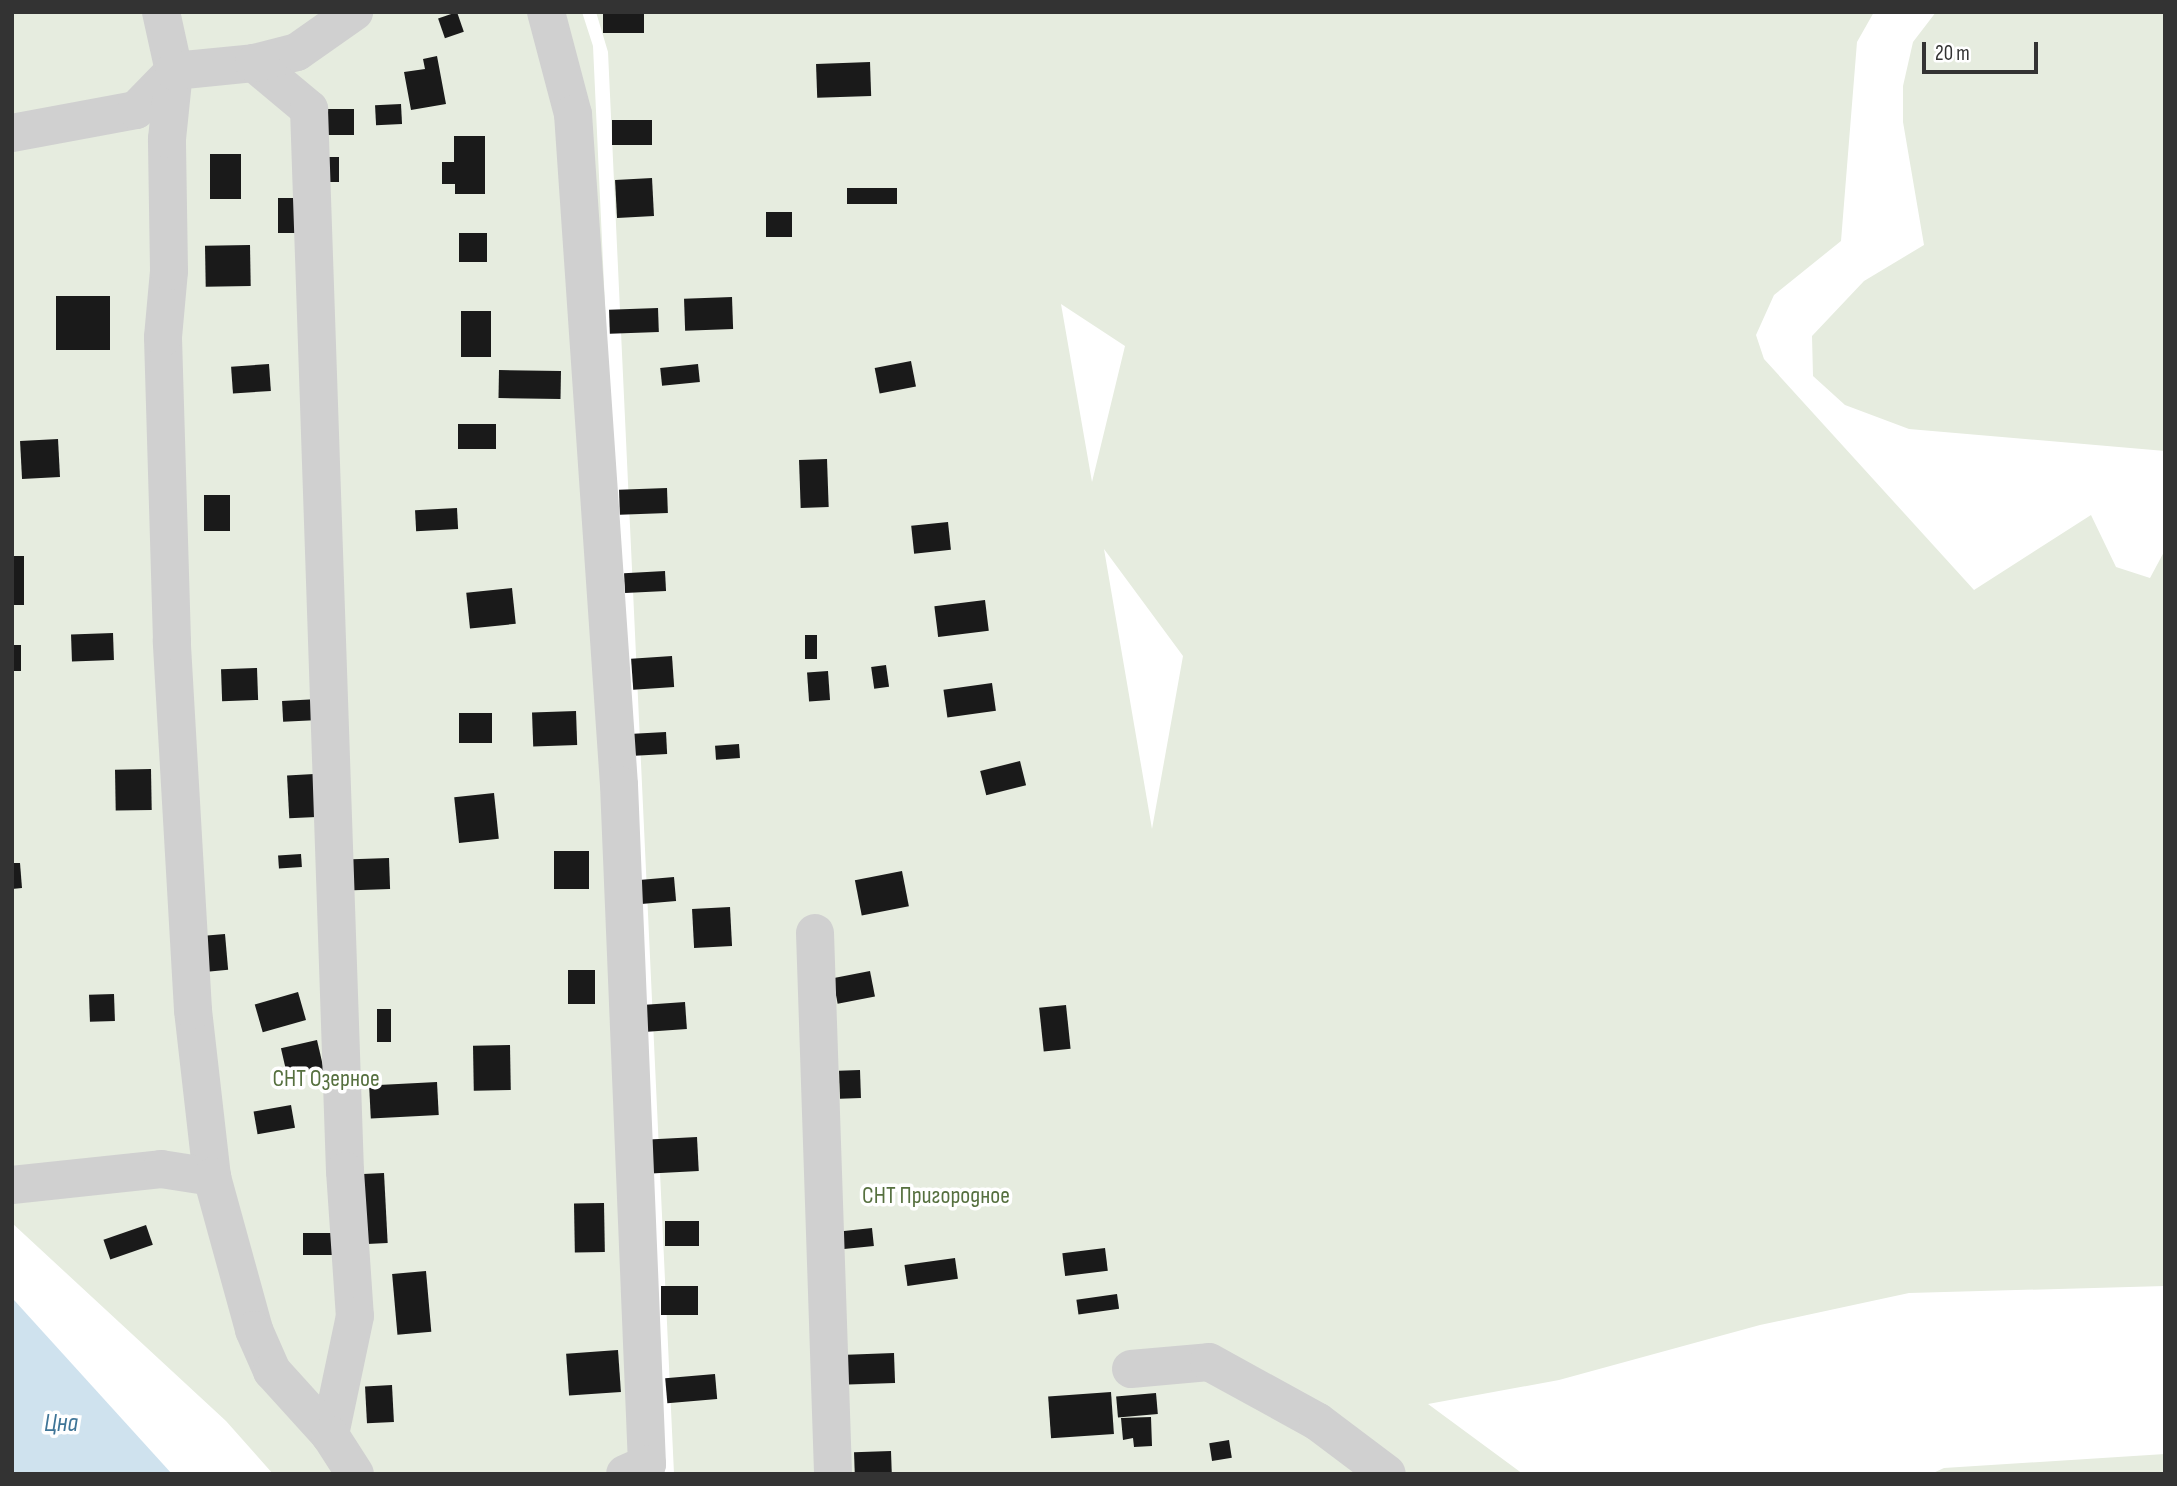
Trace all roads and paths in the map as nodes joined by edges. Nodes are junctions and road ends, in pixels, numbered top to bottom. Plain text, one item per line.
1 (161, 12) edge
2 (354, 12) edge
3 (546, 12) edge
4 (254, 64) junction
5 (174, 71) junction
6 (12, 133) edge
7 (815, 933) dead end
8 (212, 1177) junction
9 (12, 1185) edge
10 (1131, 1369) dead end
11 (330, 1435) junction
12 (355, 1474) edge
13 (625, 1474) edge
14 (833, 1474) edge
15 (1387, 1474) edge

1 - 5 lane
2 - 4 lane
3 - 13 lane
4 - 5 lane
4 - 11 lane
5 - 6 lane
5 - 8 lane
7 - 14 lane
8 - 9 lane
8 - 11 lane
10 - 15 lane
11 - 12 lane

